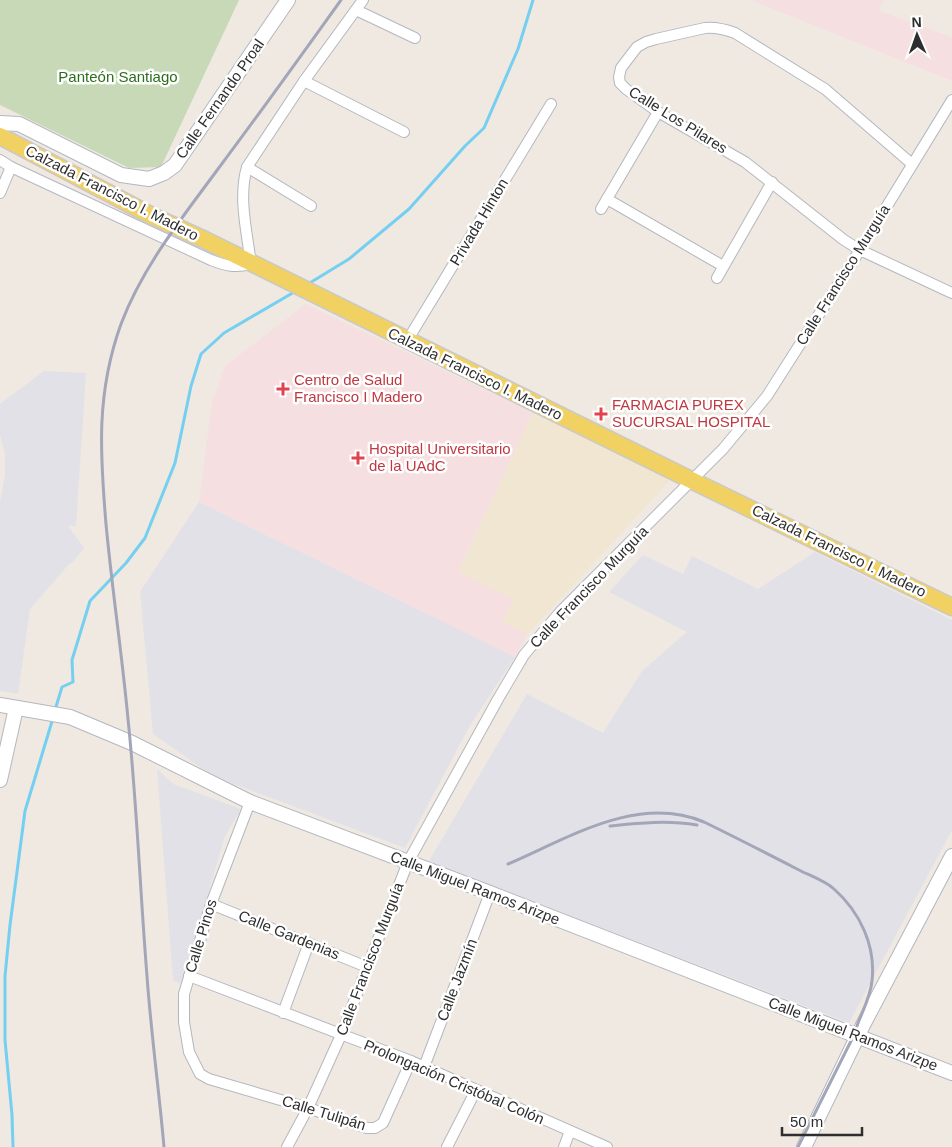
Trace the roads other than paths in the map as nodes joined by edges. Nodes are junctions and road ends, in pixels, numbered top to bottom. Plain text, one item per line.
1 (288, 0) edge
2 (363, 0) edge
3 (356, 10) junction
4 (415, 38) dead end
5 (304, 81) junction
6 (952, 100) edge
7 (551, 104) dead end
8 (658, 112) junction
9 (0, 123) edge
10 (404, 132) dead end
11 (2, 142) edge
12 (0, 160) edge
13 (912, 164) junction
14 (12, 167) junction
15 (247, 167) junction
16 (772, 182) junction
17 (0, 193) edge
18 (607, 199) junction
19 (311, 206) dead end
20 (601, 209) dead end
21 (860, 250) junction
22 (251, 264) junction
23 (723, 266) junction
24 (717, 278) dead end
25 (952, 293) edge
26 (407, 341) junction
27 (692, 481) junction
28 (952, 606) edge
29 (0, 705) edge
30 (16, 708) junction
31 (0, 780) edge
32 (250, 802) junction
33 (952, 856) edge
34 (408, 862) junction
35 (490, 893) junction
36 (211, 904) junction
37 (309, 944) junction
38 (367, 967) junction
39 (189, 976) junction
40 (283, 1013) junction
41 (341, 1035) junction
42 (858, 1036) junction
43 (411, 1061) junction
44 (424, 1067) junction
45 (952, 1073) edge
46 (200, 1074) joint
47 (476, 1090) junction
48 (308, 1108) junction
49 (570, 1131) junction
50 (287, 1147) edge
51 (447, 1147) edge
52 (564, 1147) edge
53 (607, 1147) edge
54 (804, 1147) edge

1 - 9 main road, Calle Fernando Proal
2 - 3 street
3 - 4 street
3 - 5 street
5 - 10 street
5 - 15 street
6 - 13 street, Calle Francisco Murguía
7 - 26 street, Privada Hinton
8 - 13 street, Calle Los Pilares
8 - 16 street, Calle Los Pilares
8 - 18 street
11 - 22 main road, Calzada Francisco I. Madero
12 - 14 street
13 - 21 street, Calle Francisco Murguía
14 - 17 street
14 - 22 street
15 - 19 street
15 - 22 street
16 - 21 street, Calle Los Pilares
16 - 23 street
18 - 20 street
18 - 23 street
21 - 25 street, Calle Los Pilares
21 - 27 street, Calle Francisco Murguía
22 - 26 main road, Calzada Francisco I. Madero
23 - 24 street
26 - 27 main road, Calzada Francisco I. Madero
27 - 28 main road, Calzada Francisco I. Madero
27 - 34 street, Calle Francisco Murguía
29 - 30 main road, Calle Miguel Ramos Arizpe
30 - 31 main road
30 - 32 main road, Calle Miguel Ramos Arizpe
32 - 34 main road, Calle Miguel Ramos Arizpe
32 - 36 street, Calle Pinos
33 - 42 main road
34 - 35 main road, Calle Miguel Ramos Arizpe
34 - 38 street, Calle Francisco Murguía
35 - 42 main road, Calle Miguel Ramos Arizpe
35 - 44 street, Calle Jazmín
36 - 37 street, Calle Gardenias
36 - 39 street, Calle Pinos
37 - 38 street, Calle Gardenias
37 - 40 street
38 - 41 street, Calle Francisco Murguía
39 - 40 street, Prolongación Cristóbal Colón
39 - 46 street, Calle Pinos
40 - 41 street, Prolongación Cristóbal Colón
41 - 43 street, Prolongación Cristóbal Colón
41 - 48 street, Calle Francisco Murguía
42 - 45 main road, Calle Miguel Ramos Arizpe
42 - 54 main road
43 - 44 street, Prolongación Cristóbal Colón
43 - 48 street, Calle Tulipán
44 - 47 street, Prolongación Cristóbal Colón
46 - 48 street, Calle Tulipán
47 - 49 street, Prolongación Cristóbal Colón
47 - 51 street
48 - 50 street, Calle Francisco Murguía
49 - 52 street
49 - 53 street, Prolongación Cristóbal Colón

